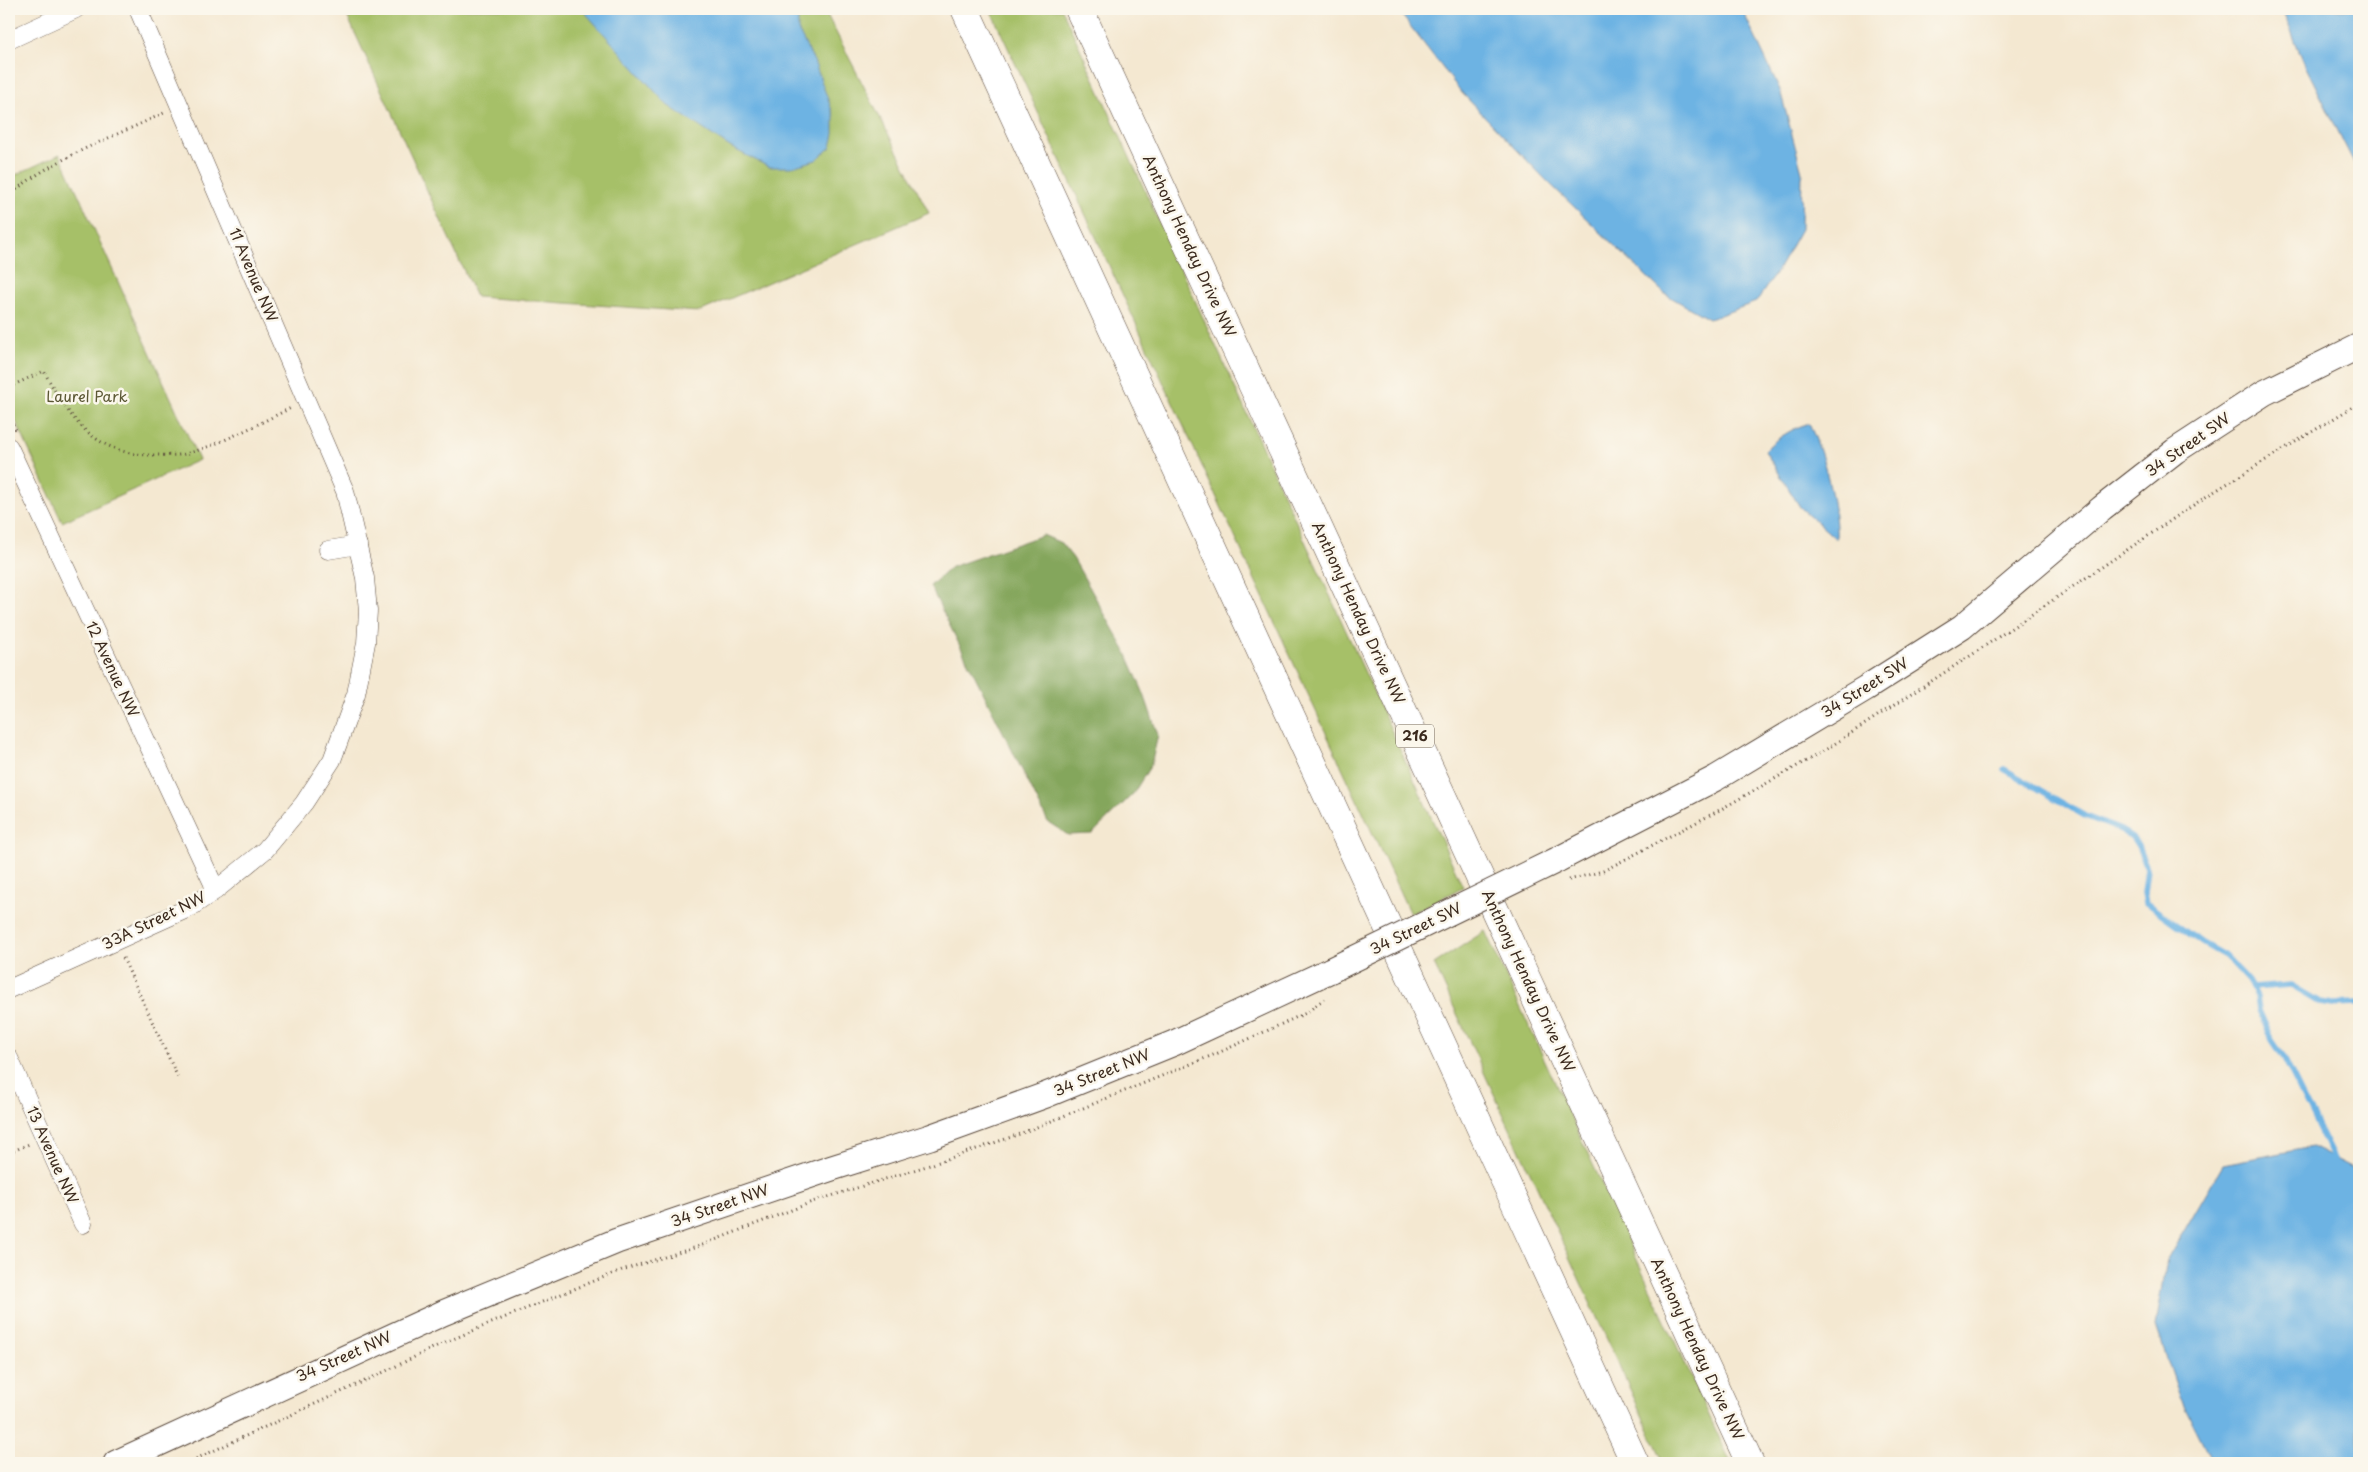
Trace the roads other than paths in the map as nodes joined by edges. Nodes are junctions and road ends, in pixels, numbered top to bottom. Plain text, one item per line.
1 (76, 9) edge
2 (138, 9) edge
3 (965, 9) edge
4 (1079, 9) edge
5 (9, 40) edge
6 (2359, 346) edge
7 (9, 448) edge
8 (358, 545) junction
9 (328, 550) dead end
10 (368, 611) joint
11 (216, 890) junction
12 (1332, 970) joint
13 (9, 989) edge
14 (9, 1058) edge
15 (83, 1224) dead end
16 (116, 1463) edge
17 (1635, 1463) edge
18 (1750, 1463) edge

1 - 5 street
2 - 8 street, 11 Avenue NW
3 - 17 highway
4 - 18 highway, Anthony Henday Drive NW / 216
6 - 12 main road, 34 Street SW, bridge
7 - 11 street, 12 Avenue NW
8 - 9 street
8 - 10 street, 11 Avenue NW
10 - 11 street, 33A Street NW
11 - 13 street, 33A Street NW
12 - 16 main road, 34 Street NW
14 - 15 street, 13 Avenue NW

